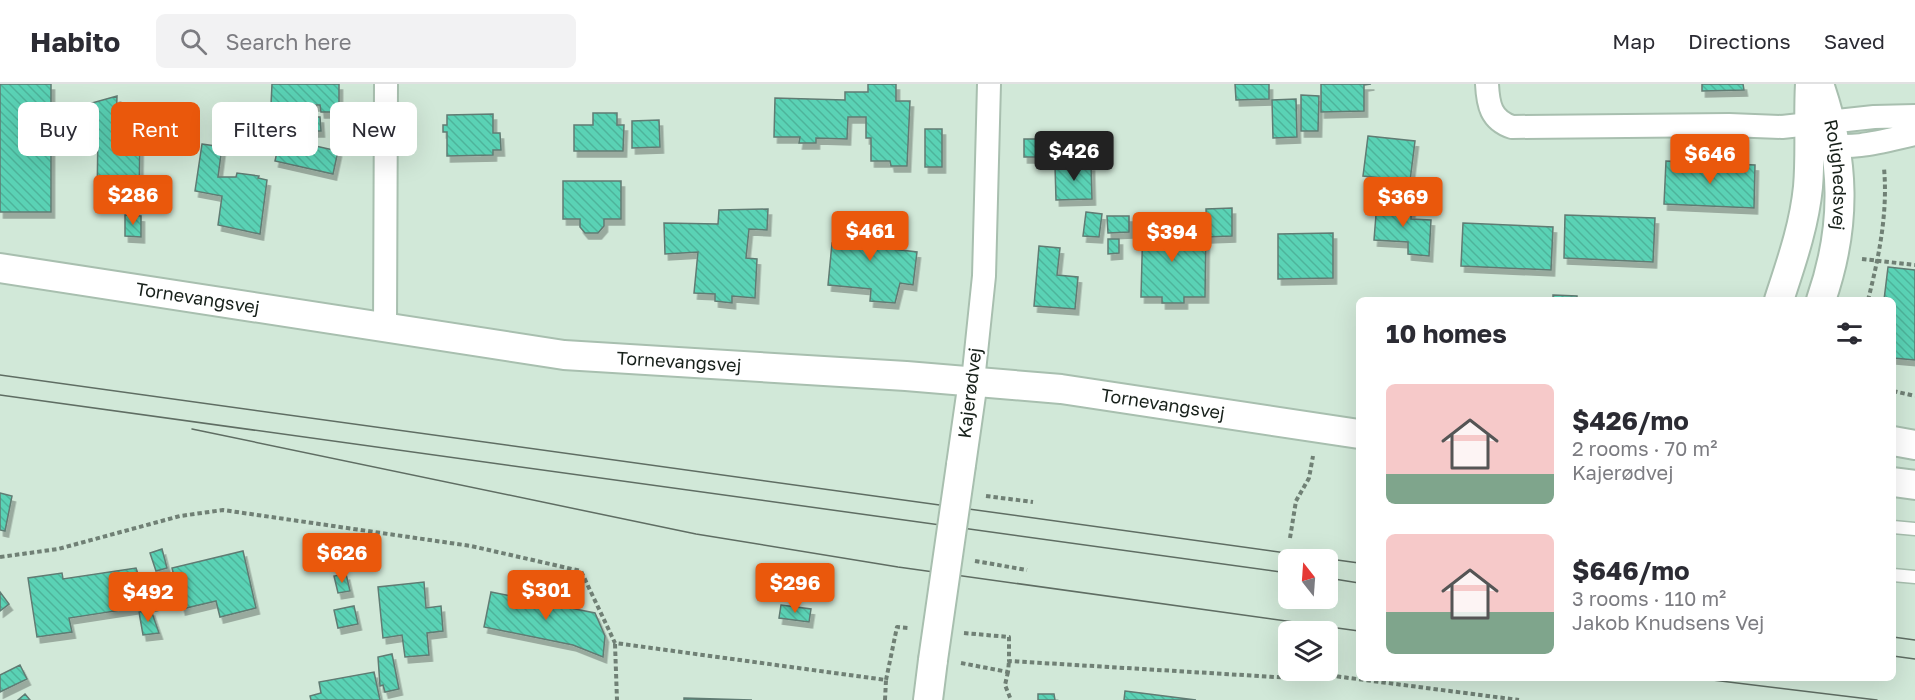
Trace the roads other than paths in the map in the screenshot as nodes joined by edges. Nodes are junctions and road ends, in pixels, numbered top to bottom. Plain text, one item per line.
1 (386, 84) edge
2 (988, 84) edge
3 (1487, 84) edge
4 (1810, 84) edge
5 (1819, 84) edge
6 (1915, 116) edge
7 (1814, 132) junction
8 (1915, 134) edge
9 (0, 268) edge
10 (1780, 297) edge
11 (1822, 297) edge
12 (384, 327) junction
13 (973, 381) junction
14 (1356, 434) edge
15 (1896, 442) edge
16 (1915, 445) edge
17 (1896, 482) edge
18 (1915, 485) edge
19 (1896, 527) edge
20 (1915, 529) edge
21 (1896, 575) edge
22 (1915, 578) edge
23 (928, 700) edge

1 - 12 street
2 - 13 street, Kajerødvej
3 - 7 street
4 - 7 street, Rolighedsvej
5 - 7 street, Rolighedsvej
6 - 7 street
7 - 8 street
7 - 10 street, Rolighedsvej
7 - 11 street, Rolighedsvej
9 - 12 street, Tornevangsvej
12 - 13 street, Tornevangsvej
13 - 14 street, Tornevangsvej
13 - 23 street, Kajerødvej, bridge
15 - 16 street
17 - 18 street
19 - 20 lane
21 - 22 lane

